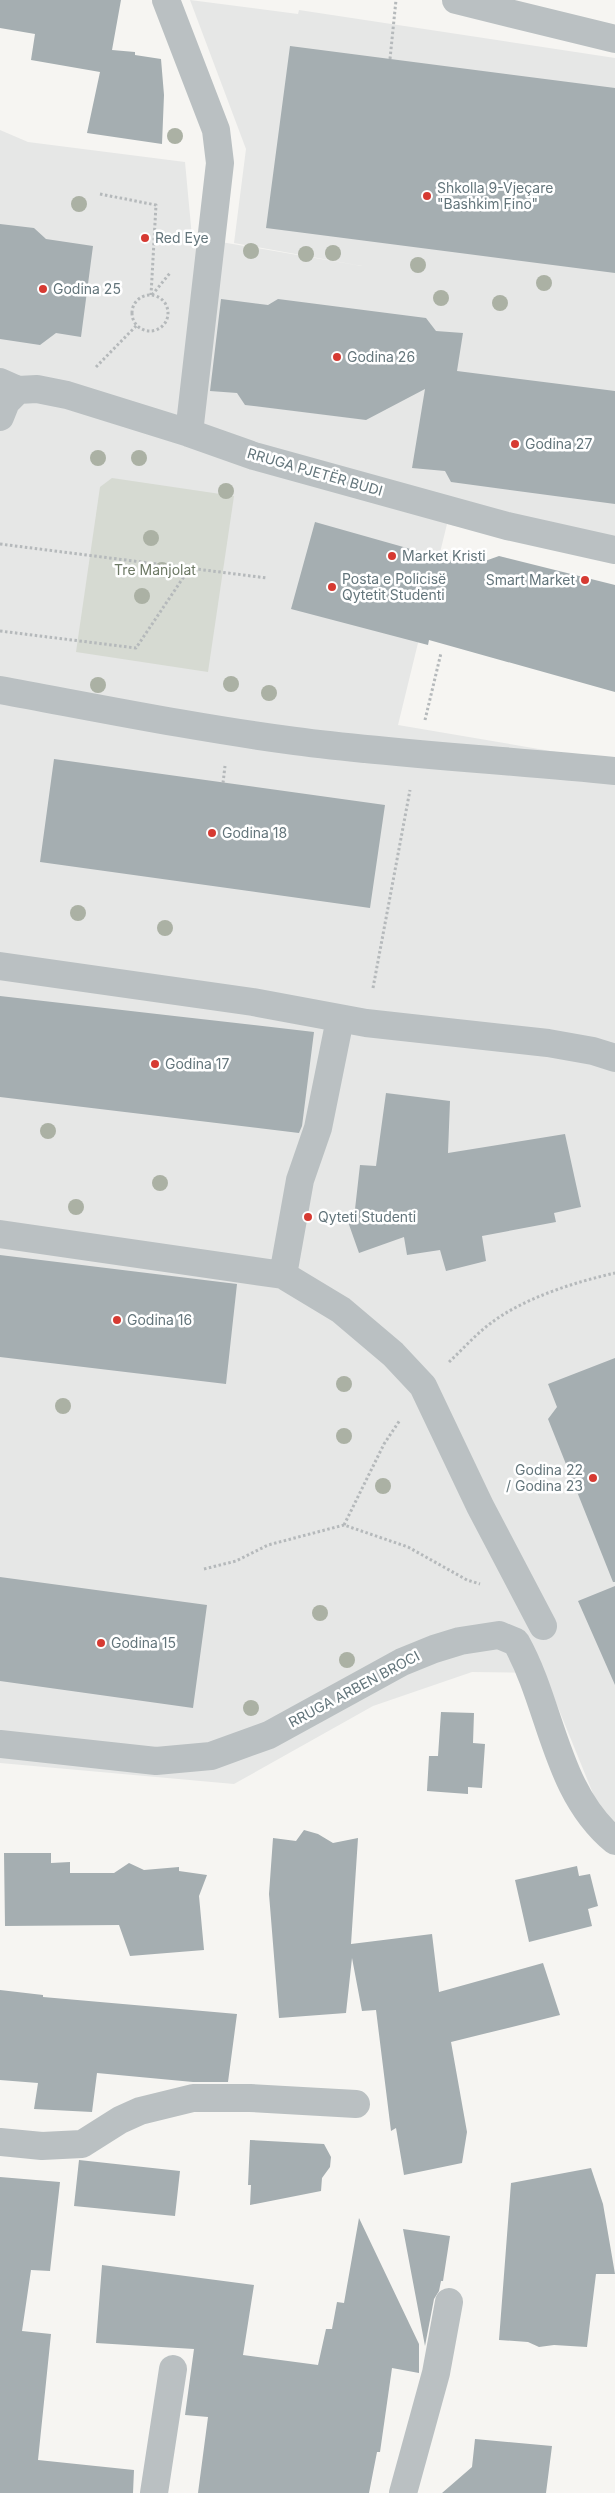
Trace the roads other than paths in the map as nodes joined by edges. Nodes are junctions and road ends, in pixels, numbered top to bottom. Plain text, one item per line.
1 (166, 0) edge
2 (456, 0) edge
3 (615, 39) edge
4 (9, 386) edge
5 (0, 418) edge
6 (189, 433) junction
7 (615, 550) edge
8 (0, 690) edge
9 (615, 771) edge
10 (0, 966) edge
11 (340, 1019) junction
12 (615, 1058) edge
13 (0, 1234) edge
14 (284, 1275) junction
15 (543, 1626) dead end
16 (0, 1744) edge
17 (615, 1841) edge
18 (356, 2104) dead end
19 (0, 2142) edge
20 (449, 2302) dead end
21 (173, 2369) dead end
22 (154, 2493) edge
23 (403, 2493) edge

1 - 6 street
2 - 3 street
4 - 5 street, RRUGA PJETËR BUDI
4 - 6 street, RRUGA PJETËR BUDI
6 - 7 street, RRUGA PJETËR BUDI
8 - 9 street
10 - 11 street
11 - 12 street
11 - 14 street
13 - 14 street
14 - 15 street
16 - 17 street, RRUGA ARBEN BROCI
18 - 19 street
20 - 23 street
21 - 22 street

